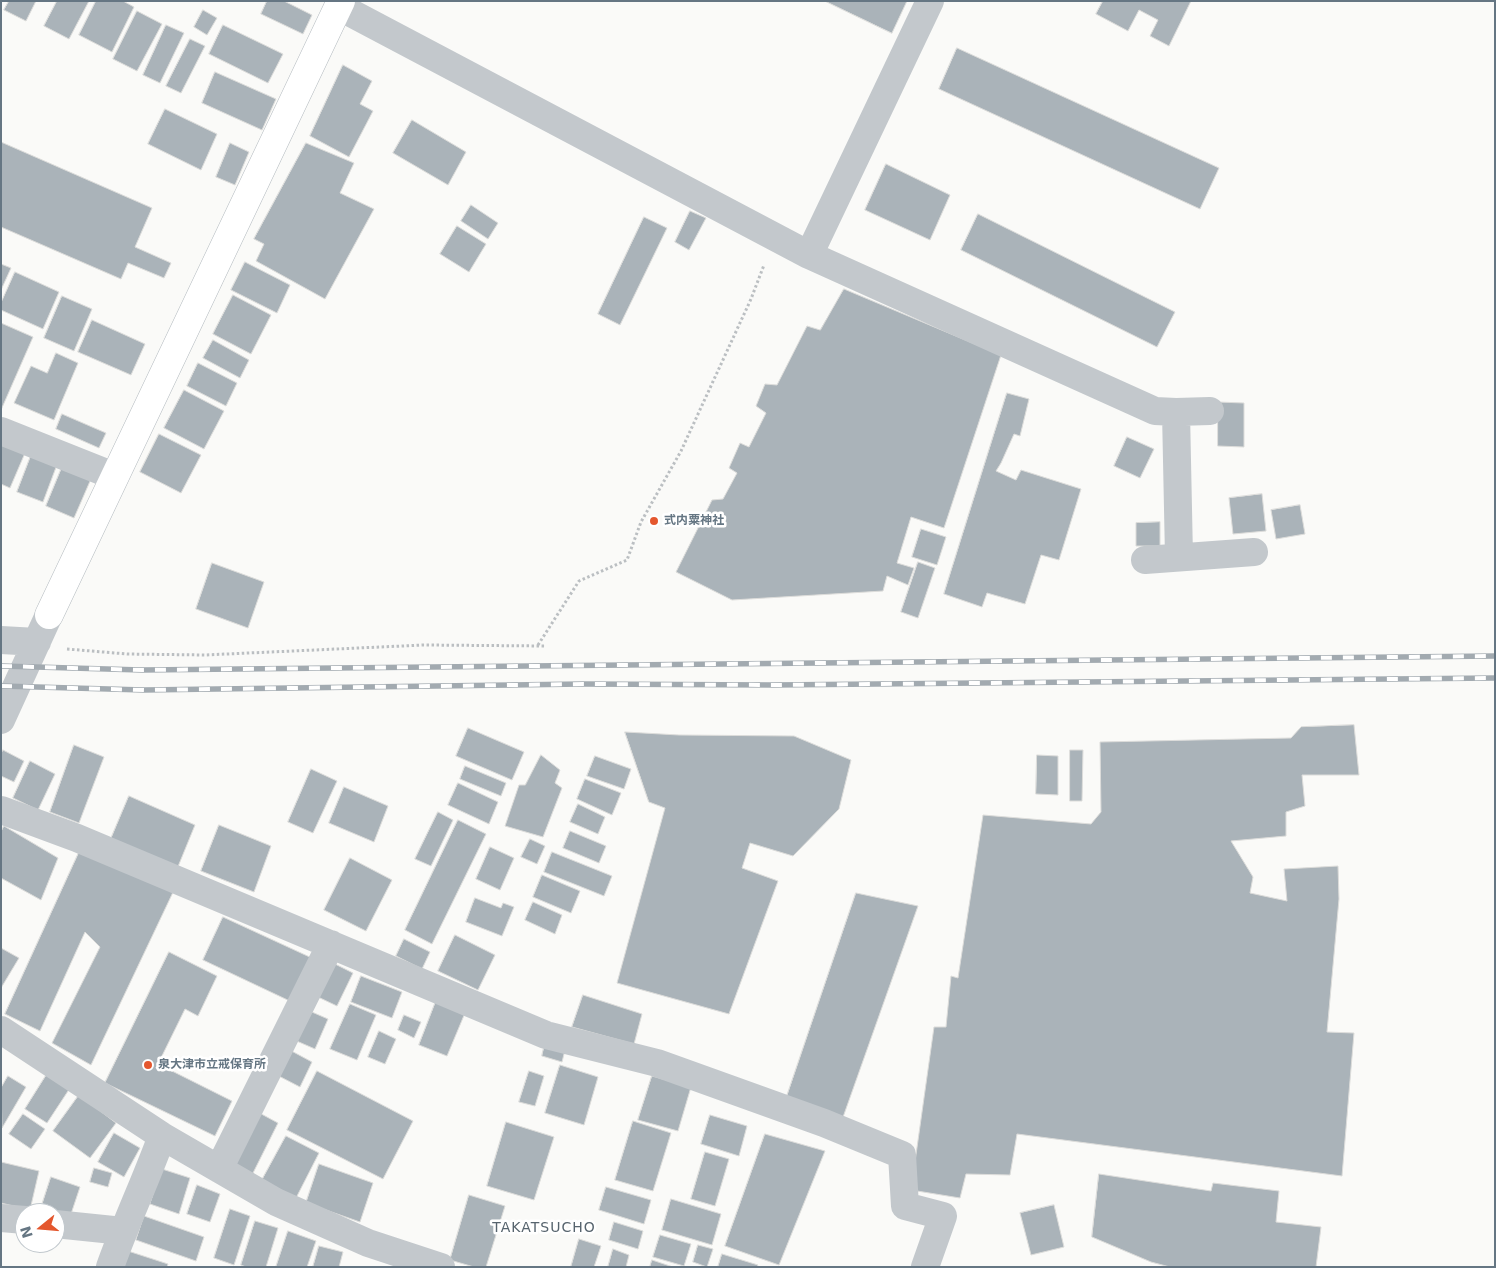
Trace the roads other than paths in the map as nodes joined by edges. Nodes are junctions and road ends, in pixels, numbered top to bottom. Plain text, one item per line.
1 (930, 1) edge
2 (339, 4) edge
3 (809, 255) junction
4 (1210, 411) dead end
5 (1176, 412) junction
6 (1, 431) edge
7 (114, 476) junction
8 (1254, 552) dead end
9 (1179, 557) junction
10 (1145, 560) dead end
11 (1, 640) edge
12 (36, 644) junction
13 (3, 714) edge
14 (1, 810) edge
15 (331, 944) junction
16 (1, 1030) edge
17 (162, 1136) junction
18 (219, 1169) junction
19 (1, 1218) edge
20 (15, 1219) edge
21 (65, 1225) edge
22 (123, 1231) junction
23 (110, 1267) edge
24 (441, 1267) edge
25 (925, 1267) edge

1 - 3 street
2 - 3 street
2 - 7 street
3 - 5 street
4 - 5 street
5 - 9 street
6 - 7 street
7 - 12 street
8 - 9 street
9 - 10 street
11 - 12 street
12 - 13 street
14 - 15 street
15 - 18 street
15 - 25 street
16 - 17 street
17 - 18 street
17 - 22 street
18 - 24 street
19 - 20 street
21 - 22 street
22 - 23 street

